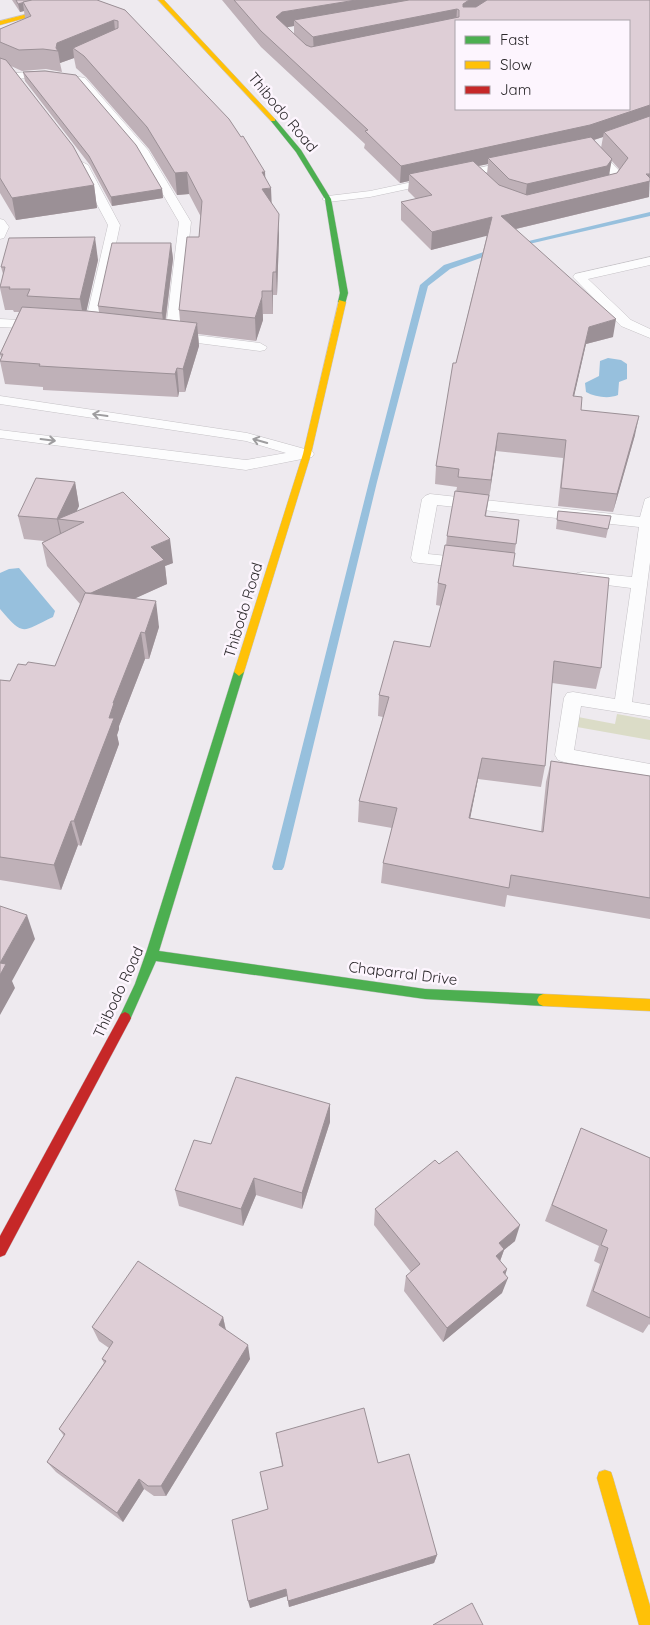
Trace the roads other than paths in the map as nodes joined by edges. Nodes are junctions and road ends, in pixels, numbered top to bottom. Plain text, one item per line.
1 (88, 0) edge
2 (161, 0) edge
3 (0, 23) edge
4 (65, 67) dead end
5 (0, 74) edge
6 (14, 76) junction
7 (82, 80) junction
8 (26, 91) edge
9 (591, 146) edge
10 (77, 158) edge
11 (523, 161) edge
12 (590, 190) edge
13 (328, 199) junction
14 (0, 223) edge
15 (0, 235) edge
16 (650, 261) edge
17 (0, 323) edge
18 (55, 326) edge
19 (91, 328) edge
20 (154, 334) edge
21 (650, 334) edge
22 (172, 336) junction
23 (260, 347) dead end
24 (0, 400) edge
25 (0, 434) edge
26 (307, 454) junction
27 (650, 502) edge
28 (647, 523) junction
29 (486, 566) edge
30 (572, 576) edge
31 (639, 583) junction
32 (623, 707) junction
33 (650, 712) edge
34 (650, 771) edge
35 (153, 955) junction
36 (650, 1005) edge
37 (0, 1250) edge
38 (605, 1478) dead end
39 (646, 1625) edge

1 - 3 street
2 - 13 street, Thibodo Road
4 - 7 lane
5 - 6 lane
6 - 7 lane
6 - 8 lane
7 - 22 lane
9 - 12 lane
10 - 19 lane
11 - 13 lane
13 - 26 street, Thibodo Road
14 - 15 lane
16 - 21 lane
17 - 18 lane
20 - 22 lane
22 - 23 lane
26 -> 24 lane
25 -> 26 lane
26 - 35 street, Thibodo Road
27 - 28 lane
28 - 29 lane
28 - 31 lane
30 - 31 lane
31 - 32 lane
32 - 33 lane
32 - 34 lane
35 - 36 street, Chaparral Drive
35 - 37 street, Thibodo Road
38 - 39 street

